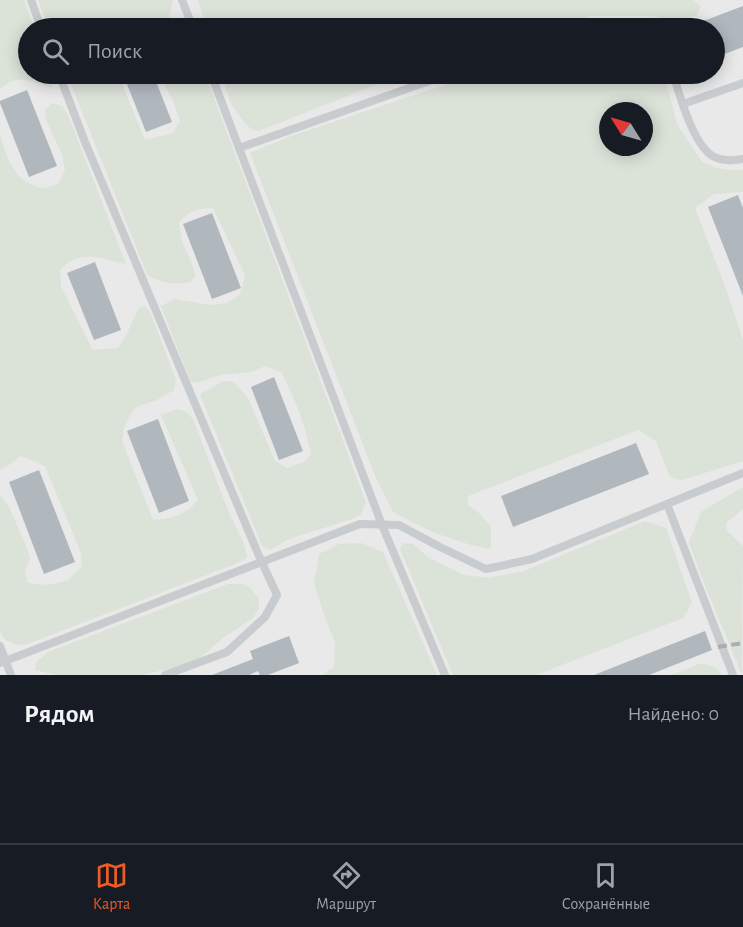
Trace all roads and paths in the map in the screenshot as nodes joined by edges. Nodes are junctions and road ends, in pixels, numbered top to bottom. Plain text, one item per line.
1 (30, 0) edge
2 (182, 0) edge
3 (37, 18) edge
4 (189, 18) edge
5 (743, 83) edge
6 (63, 84) edge
7 (215, 84) edge
8 (421, 84) edge
9 (676, 84) edge
10 (683, 104) junction
11 (239, 148) junction
12 (743, 159) edge
13 (743, 473) edge
14 (667, 504) junction
15 (382, 525) junction
16 (261, 562) junction
17 (0, 646) edge
18 (3, 662) edge
19 (11, 675) edge
20 (165, 675) edge
21 (446, 675) edge
22 (733, 675) edge

1 - 3 lane
2 - 4 lane
5 - 10 lane
6 - 16 lane
7 - 11 lane
8 - 11 lane
9 - 10 lane
10 - 12 lane
11 - 15 lane
13 - 14 lane
14 - 15 lane
14 - 22 lane
15 - 16 lane
15 - 21 lane
16 - 18 lane
16 - 20 lane
17 - 18 lane
18 - 19 lane

